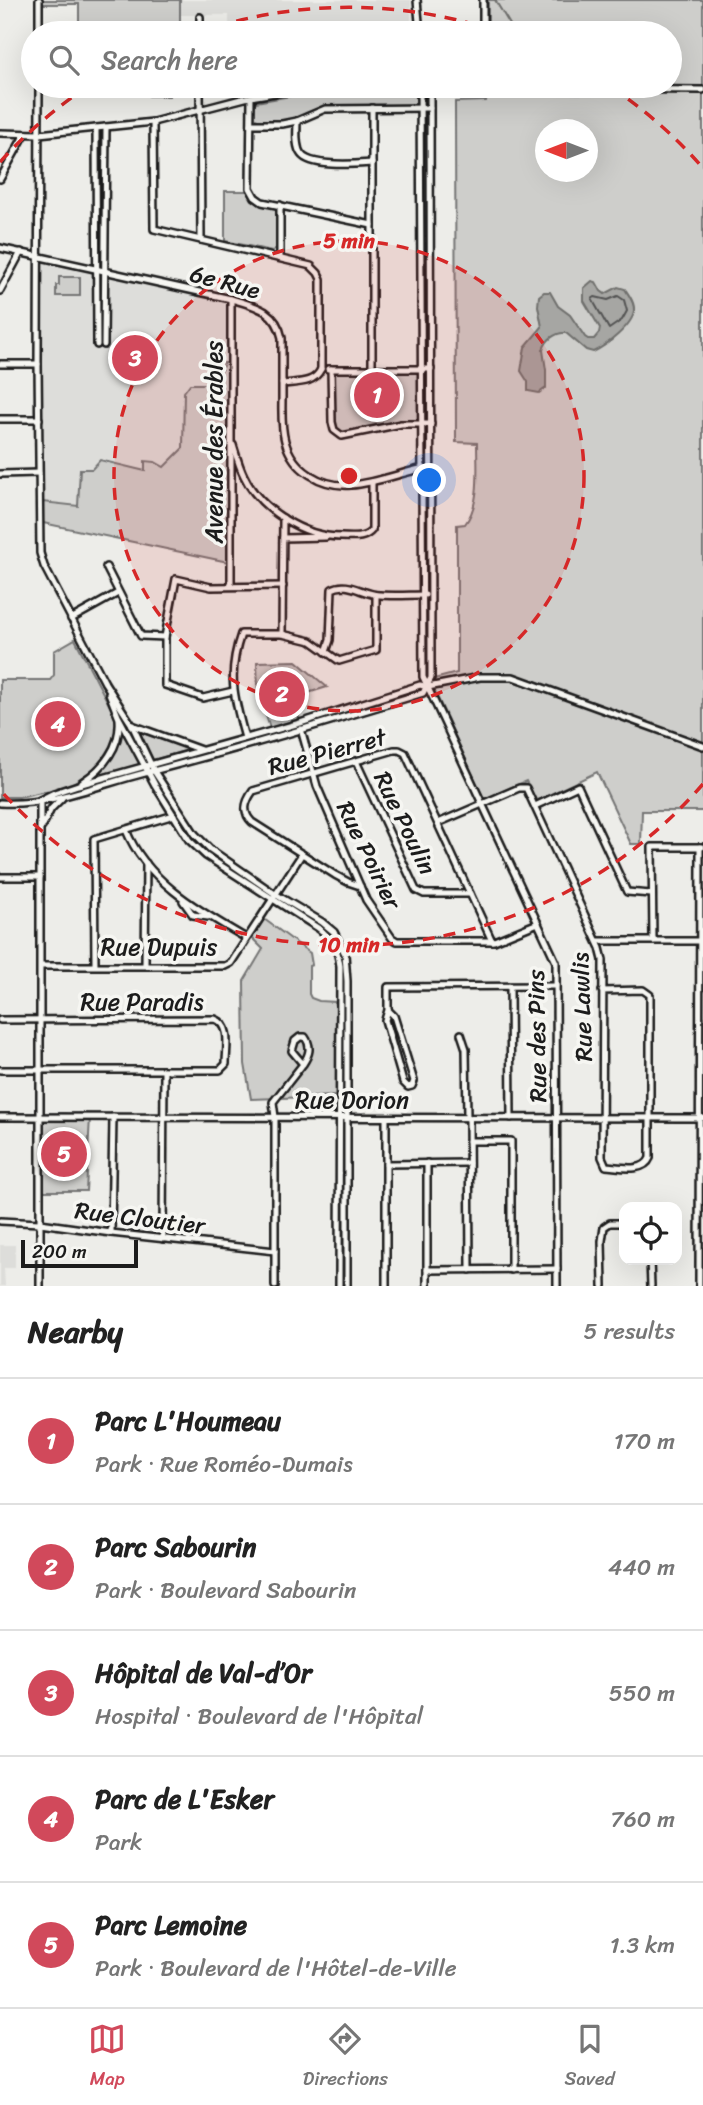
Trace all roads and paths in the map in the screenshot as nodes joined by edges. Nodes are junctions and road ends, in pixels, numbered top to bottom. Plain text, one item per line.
1 (39, 0) edge
2 (417, 0) edge
3 (483, 0) edge
4 (200, 17) dead end
5 (39, 21) edge
6 (200, 21) edge
7 (419, 21) edge
8 (483, 21) edge
9 (682, 90) edge
10 (703, 90) edge
11 (39, 98) edge
12 (200, 98) edge
13 (247, 98) edge
14 (251, 98) edge
15 (420, 98) edge
16 (430, 98) edge
17 (372, 108) junction
18 (430, 108) junction
19 (421, 109) junction
20 (200, 111) junction
21 (298, 121) junction
22 (153, 122) junction
23 (251, 124) junction
24 (106, 127) junction
25 (96, 128) junction
26 (0, 133) edge
27 (24, 134) junction
28 (39, 134) junction
29 (372, 163) junction
30 (0, 179) edge
31 (280, 205) junction
32 (372, 225) junction
33 (201, 240) junction
34 (421, 240) junction
35 (431, 240) junction
36 (0, 248) edge
37 (21, 252) junction
38 (38, 256) junction
39 (280, 257) junction
40 (96, 270) junction
41 (105, 272) junction
42 (0, 290) edge
43 (231, 299) junction
44 (97, 345) dead end
45 (104, 345) dead end
46 (0, 364) edge
47 (38, 364) junction
48 (321, 369) junction
49 (331, 369) junction
50 (372, 369) junction
51 (422, 369) junction
52 (431, 369) junction
53 (282, 384) junction
54 (0, 419) edge
55 (39, 419) junction
56 (422, 424) junction
57 (431, 424) junction
58 (231, 440) junction
59 (431, 467) junction
60 (422, 468) junction
61 (39, 473) junction
62 (0, 474) edge
63 (372, 482) junction
64 (283, 518) junction
65 (335, 537) junction
66 (283, 538) junction
67 (106, 567) dead end
68 (231, 586) junction
69 (283, 586) junction
70 (118, 593) junction
71 (376, 595) junction
72 (422, 595) junction
73 (431, 595) junction
74 (71, 619) junction
75 (282, 634) junction
76 (165, 637) junction
77 (326, 652) junction
78 (105, 683) junction
79 (428, 687) junction
80 (233, 691) junction
81 (118, 716) junction
82 (132, 726) junction
83 (301, 726) junction
84 (245, 741) junction
85 (703, 746) edge
86 (201, 750) junction
87 (356, 761) junction
88 (150, 768) junction
89 (313, 773) junction
90 (78, 785) junction
91 (62, 798) junction
92 (40, 800) junction
93 (0, 803) edge
94 (481, 804) junction
95 (535, 806) junction
96 (180, 813) junction
97 (173, 816) junction
98 (438, 823) junction
99 (126, 830) junction
100 (40, 837) junction
101 (702, 847) edge
102 (302, 855) junction
103 (146, 862) junction
104 (0, 877) edge
105 (40, 877) junction
106 (360, 886) junction
107 (470, 894) junction
108 (652, 894) junction
109 (273, 897) junction
110 (538, 923) junction
111 (246, 938) junction
112 (492, 941) junction
113 (598, 941) junction
114 (653, 941) junction
115 (701, 942) edge
116 (145, 964) junction
117 (95, 965) junction
118 (41, 966) junction
119 (556, 986) junction
120 (510, 987) junction
121 (602, 990) junction
122 (388, 1010) junction
123 (0, 1020) edge
124 (40, 1020) junction
125 (461, 1034) dead end
126 (303, 1065) junction
127 (0, 1070) edge
128 (41, 1070) junction
129 (164, 1070) junction
130 (0, 1117) edge
131 (41, 1117) junction
132 (113, 1117) junction
133 (164, 1117) junction
134 (275, 1117) junction
135 (343, 1118) junction
136 (386, 1118) junction
137 (468, 1118) junction
138 (511, 1118) junction
139 (556, 1118) junction
140 (602, 1118) junction
141 (651, 1118) junction
142 (702, 1118) edge
143 (469, 1141) junction
144 (427, 1163) junction
145 (469, 1163) junction
146 (386, 1164) junction
147 (702, 1218) edge
148 (0, 1221) edge
149 (40, 1223) junction
150 (619, 1223) edge
151 (111, 1233) junction
152 (163, 1240) junction
153 (275, 1251) junction
154 (701, 1261) edge
155 (650, 1265) edge
156 (511, 1269) junction
157 (557, 1269) junction
158 (427, 1270) junction
159 (470, 1270) junction
160 (40, 1286) edge
161 (275, 1286) edge
162 (339, 1286) edge
163 (346, 1286) edge
164 (386, 1286) edge
165 (427, 1286) edge
166 (557, 1286) edge
167 (603, 1286) edge
168 (650, 1286) edge
169 (699, 1286) edge

1 - 5 street
2 - 7 street
3 - 8 street
4 - 6 street
9 - 10 street
11 - 28 street
12 - 20 street
13 - 20 street
14 - 23 street
15 - 19 street
16 - 18 street
17 - 19 street
17 - 21 street
17 - 29 street
18 - 19 street
18 - 35 street
19 - 34 street
20 - 22 street
20 - 33 street
21 - 23 street
21 - 29 street
22 - 24 street
22 - 33 street
23 - 31 street
24 - 25 street
24 - 41 street
25 - 28 street
25 - 40 street
26 - 27 street
27 - 28 street
27 - 30 street
28 - 38 street
29 - 32 street
31 - 32 street
31 - 39 street
32 - 50 street
33 - 39 street
34 - 35 street
34 - 51 street
35 - 52 street
36 - 37 street, 6e Rue
37 - 38 street, 6e Rue
37 - 42 street
38 - 40 street, 6e Rue
38 - 47 street
39 - 48 street
40 - 41 street, 6e Rue
40 - 44 street
41 - 43 street, 6e Rue
41 - 45 street
43 - 53 street, 6e Rue
43 - 58 street, Avenue des Érables
46 - 47 street
47 - 55 street
48 - 49 street
48 - 53 street
49 - 50 street
49 - 56 street
50 - 51 street
51 - 52 street
51 - 56 street
52 - 57 street
53 - 63 street, 6e Rue
54 - 55 street
55 - 61 street
56 - 57 street
56 - 60 street
57 - 59 street
58 - 64 street
58 - 68 street, Avenue des Érables
59 - 60 street, 6e Rue
59 - 73 street
60 - 63 street, 6e Rue
60 - 72 street
61 - 62 street
61 - 74 street
63 - 65 street
64 - 65 street
64 - 66 street
65 - 66 street
66 - 69 street
67 - 70 street
68 - 69 street
68 - 76 street
69 - 75 street
70 - 74 street
70 - 76 street
71 - 72 street
71 - 77 street
71 - 77 street
72 - 73 street
72 - 79 street
73 - 79 street
74 - 78 street
75 - 77 street
75 - 80 street
76 - 80 street
78 - 81 street
78 - 82 street
79 - 83 street
79 - 85 street
79 - 94 street, Rue des Pins
80 - 84 street
81 - 88 street
81 - 90 street
82 - 86 street
82 - 88 street
83 - 84 street
83 - 89 street, Rue Poirier
84 - 86 street
84 - 88 street
86 - 88 street
87 - 89 street, Rue Pierret
87 - 98 street, Rue Pierret
87 - 107 street, Rue Poulin
88 - 90 street
88 - 91 street
88 - 96 street
88 - 97 street
89 - 102 street, Rue Pierret
89 - 106 street, Rue Poirier
90 - 92 street
91 - 92 street
91 - 100 street
92 - 93 street
92 - 100 street
94 - 95 street, Rue Lawlis
94 - 98 street
94 - 110 street, Rue des Pins
95 - 108 street
95 - 113 street, Rue Lawlis
96 - 97 street
96 - 109 street
97 - 99 street
97 - 109 street
98 - 107 street, Rue Pierret
99 - 103 street
99 - 117 street
100 - 105 street
101 - 108 street
101 - 115 street
102 - 106 street, Rue Pierret
102 - 109 street, Rue Dupuis
103 - 111 street
103 - 116 street
104 - 105 street
105 - 118 street
106 - 112 street, Rue Poirier
107 - 112 street, Rue Pierret
108 - 114 street
109 - 111 street, Rue Dupuis
109 - 135 street
110 - 112 street, Rue Poirier
110 - 119 street, Rue des Pins
111 - 116 street, Rue Dupuis
113 - 114 street
113 - 121 street, Rue Lawlis
114 - 115 street
115 - 142 street
116 - 117 street, Rue Dupuis
117 - 118 street, Rue Dupuis
118 - 124 street
119 - 120 street
119 - 139 street, Rue des Pins
120 - 122 street
120 - 138 street
121 - 140 street, Rue Lawlis
121 - 141 street
122 - 122 street
123 - 124 street
124 - 128 street
124 - 129 street, Rue Paradis
125 - 137 street
126 - 126 street
126 - 134 street
127 - 128 street, Rue Paradis
128 - 129 street, Rue Paradis
128 - 131 street
129 - 133 street
130 - 131 street, Rue Dorion
131 - 132 street, Rue Dorion
131 - 149 street
132 - 133 street, Rue Dorion
132 - 151 street
133 - 134 street, Rue Dorion
133 - 152 street
134 - 135 street, Rue Dorion
134 - 153 street
135 - 136 street, Rue Dorion
135 - 162 street
135 - 163 street
136 - 137 street, Rue Dorion
136 - 146 street
137 - 138 street, Rue Dorion
137 - 143 street
138 - 139 street, Rue Dorion
139 - 140 street, Rue Dorion
139 - 157 street, Rue des Pins
140 - 141 street, Rue Dorion
140 - 141 street, Rue Lawlis
141 - 142 street, Rue Dorion
142 - 147 street
143 - 145 street
143 - 156 street
144 - 145 street
144 - 146 street
144 - 158 street
145 - 159 street
146 - 164 street
147 - 154 street
148 - 149 street, Rue Cloutier
149 - 151 street, Rue Cloutier
149 - 160 street
150 - 167 street
151 - 152 street, Rue Cloutier
152 - 153 street, Rue Cloutier
153 - 161 street
154 - 169 street
155 - 168 street
156 - 157 street
156 - 159 street
157 - 166 street, Rue des Pins
158 - 159 street
158 - 165 street

